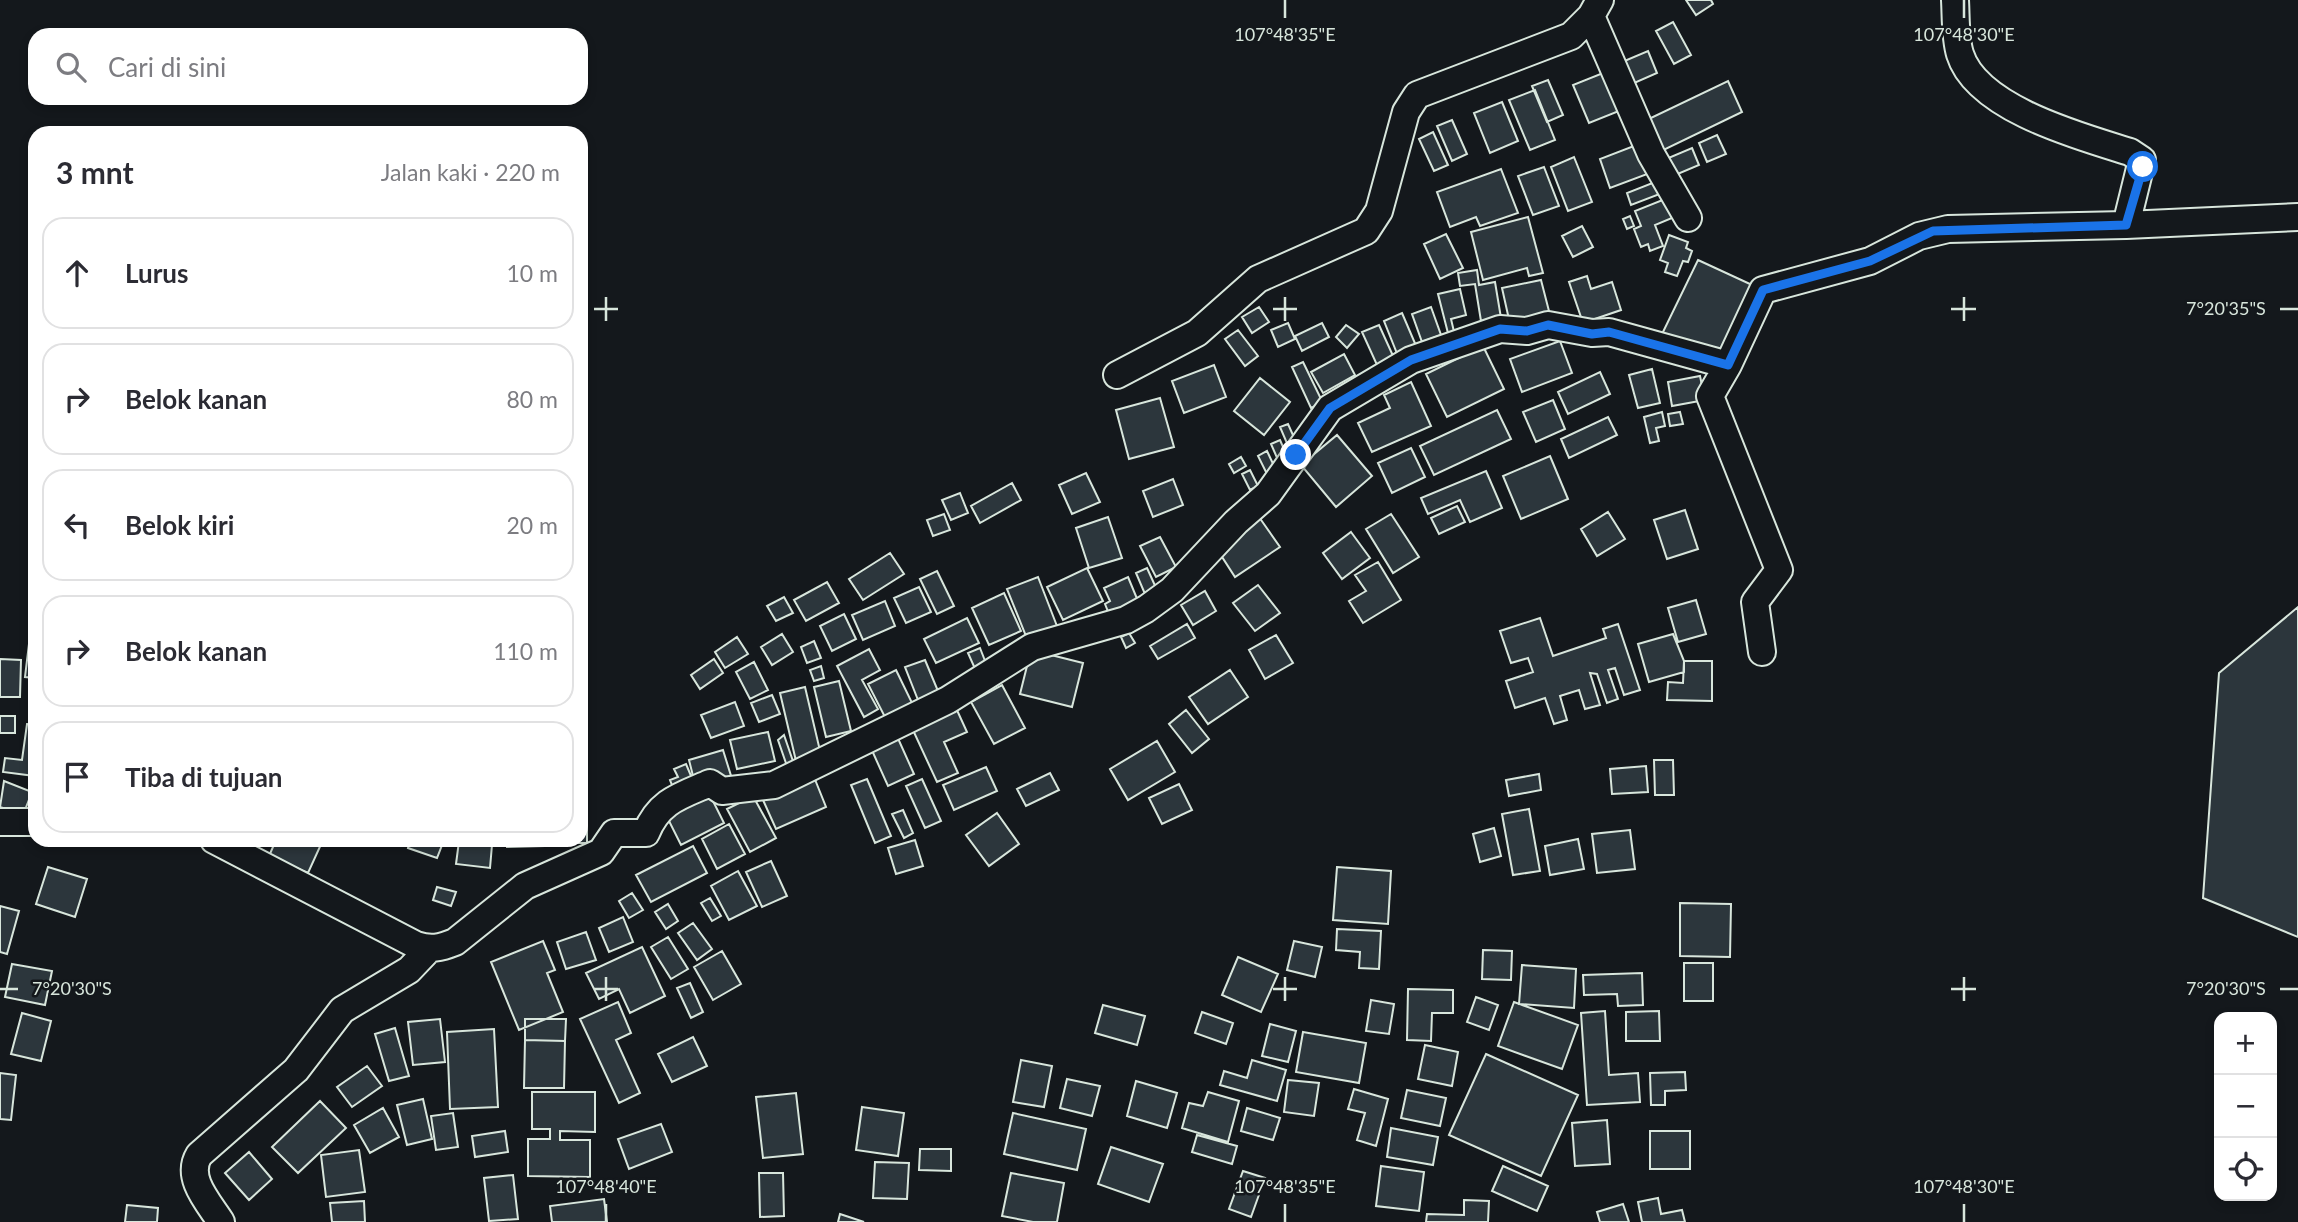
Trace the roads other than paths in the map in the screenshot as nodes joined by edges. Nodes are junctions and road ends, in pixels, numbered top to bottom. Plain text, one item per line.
1 (1955, 0) edge
2 (1595, 8) edge
3 (2298, 217) edge
4 (1688, 218) dead end
5 (2126, 225) junction
6 (1728, 365) junction
7 (1117, 375) dead end
8 (1762, 652) dead end
9 (0, 822) edge
10 (28, 822) edge
11 (229, 847) edge
12 (429, 949) junction
13 (221, 1222) edge

1 - 5 street
2 - 4 street
2 - 7 street
3 - 5 street
5 - 6 street
6 - 8 street
6 - 12 street
9 - 10 street
11 - 12 street
12 - 13 street

